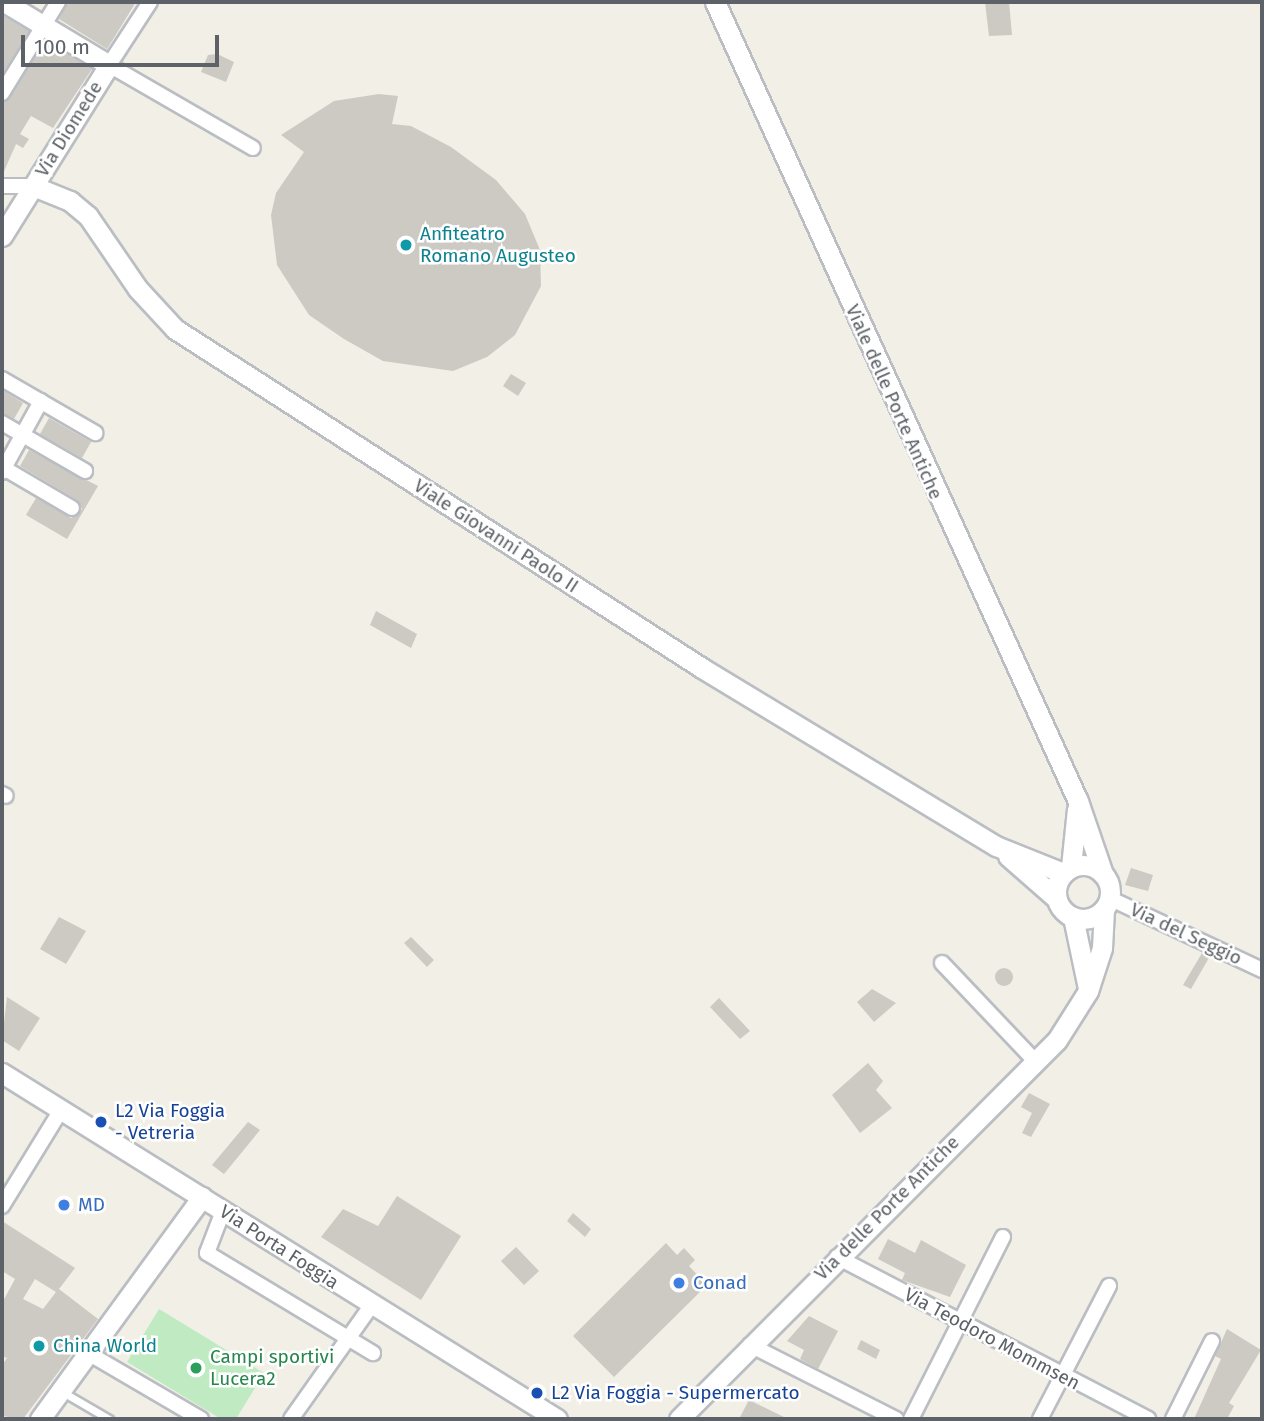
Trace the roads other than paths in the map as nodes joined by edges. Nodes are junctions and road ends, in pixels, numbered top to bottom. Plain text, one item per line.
1 (4, 2) edge
2 (58, 2) edge
3 (150, 2) edge
4 (715, 2) edge
5 (43, 26) junction
6 (109, 65) junction
7 (2, 93) edge
8 (253, 148) dead end
9 (2, 186) edge
10 (33, 186) junction
11 (2, 236) edge
12 (2, 379) edge
13 (41, 401) junction
14 (2, 423) edge
15 (95, 433) dead end
16 (22, 435) junction
17 (2, 469) edge
18 (85, 471) dead end
19 (72, 508) dead end
20 (1078, 801) junction
21 (996, 846) junction
22 (1067, 870) junction
23 (1103, 874) junction
24 (1057, 899) junction
25 (1106, 904) junction
26 (1073, 917) junction
27 (942, 963) dead end
28 (1262, 970) edge
29 (1088, 990) junction
30 (1035, 1061) junction
31 (2, 1073) edge
32 (61, 1110) junction
33 (202, 1197) junction
34 (2, 1206) edge
35 (223, 1211) junction
36 (1003, 1237) dead end
37 (837, 1257) junction
38 (1109, 1286) dead end
39 (372, 1306) junction
40 (959, 1323) junction
41 (349, 1338) junction
42 (1212, 1341) dead end
43 (750, 1345) junction
44 (88, 1353) junction
45 (373, 1353) dead end
46 (1063, 1377) junction
47 (60, 1391) junction
48 (40, 1419) edge
49 (109, 1419) edge
50 (201, 1419) edge
51 (291, 1419) edge
52 (557, 1419) edge
53 (679, 1419) edge
54 (896, 1419) edge
55 (911, 1419) edge
56 (1040, 1419) edge
57 (1148, 1419) edge
58 (1173, 1419) edge

1 - 5 main road
2 - 5 street
3 - 6 street, Via Diomede
4 - 20 main road, Viale delle Porte Antiche
5 - 6 main road
5 - 7 street
6 - 8 street
6 - 10 main road, Via Diomede
9 - 10 street
10 - 11 main road, Via Diomede
10 - 21 main road, Viale Giovanni Paolo II
12 - 13 street
13 - 15 street
13 - 16 street
14 - 16 street
16 - 17 street
16 - 18 street
17 - 19 street
20 - 22 main road
20 - 23 main road, Viale delle Porte Antiche
21 - 22 main road
21 - 24 main road
22 - 23 main road
22 - 24 main road
23 - 25 main road
24 - 26 main road
25 - 26 main road
25 - 28 street, Via del Seggio
25 - 29 main road, Via delle Porte Antiche
26 - 29 main road
27 - 30 street
29 - 30 main road, Via delle Porte Antiche
30 - 37 main road, Via delle Porte Antiche
31 - 32 main road, Via Porta Foggia
32 - 33 main road, Via Porta Foggia
32 - 34 street
33 - 35 main road, Via Porta Foggia
33 - 44 main road
35 - 39 main road, Via Porta Foggia
35 - 41 street
36 - 40 street
37 - 40 street, Via Teodoro Mommsen
37 - 43 main road, Via delle Porte Antiche
38 - 46 street
39 - 41 street
39 - 52 main road, Via Porta Foggia
40 - 46 street, Via Teodoro Mommsen
40 - 55 street
41 - 45 street
41 - 51 street
42 - 58 street
43 - 53 main road, Via delle Porte Antiche
43 - 54 street
44 - 47 main road
44 - 50 street
46 - 56 street
46 - 57 street, Via Teodoro Mommsen
47 - 48 main road
47 - 49 lane

